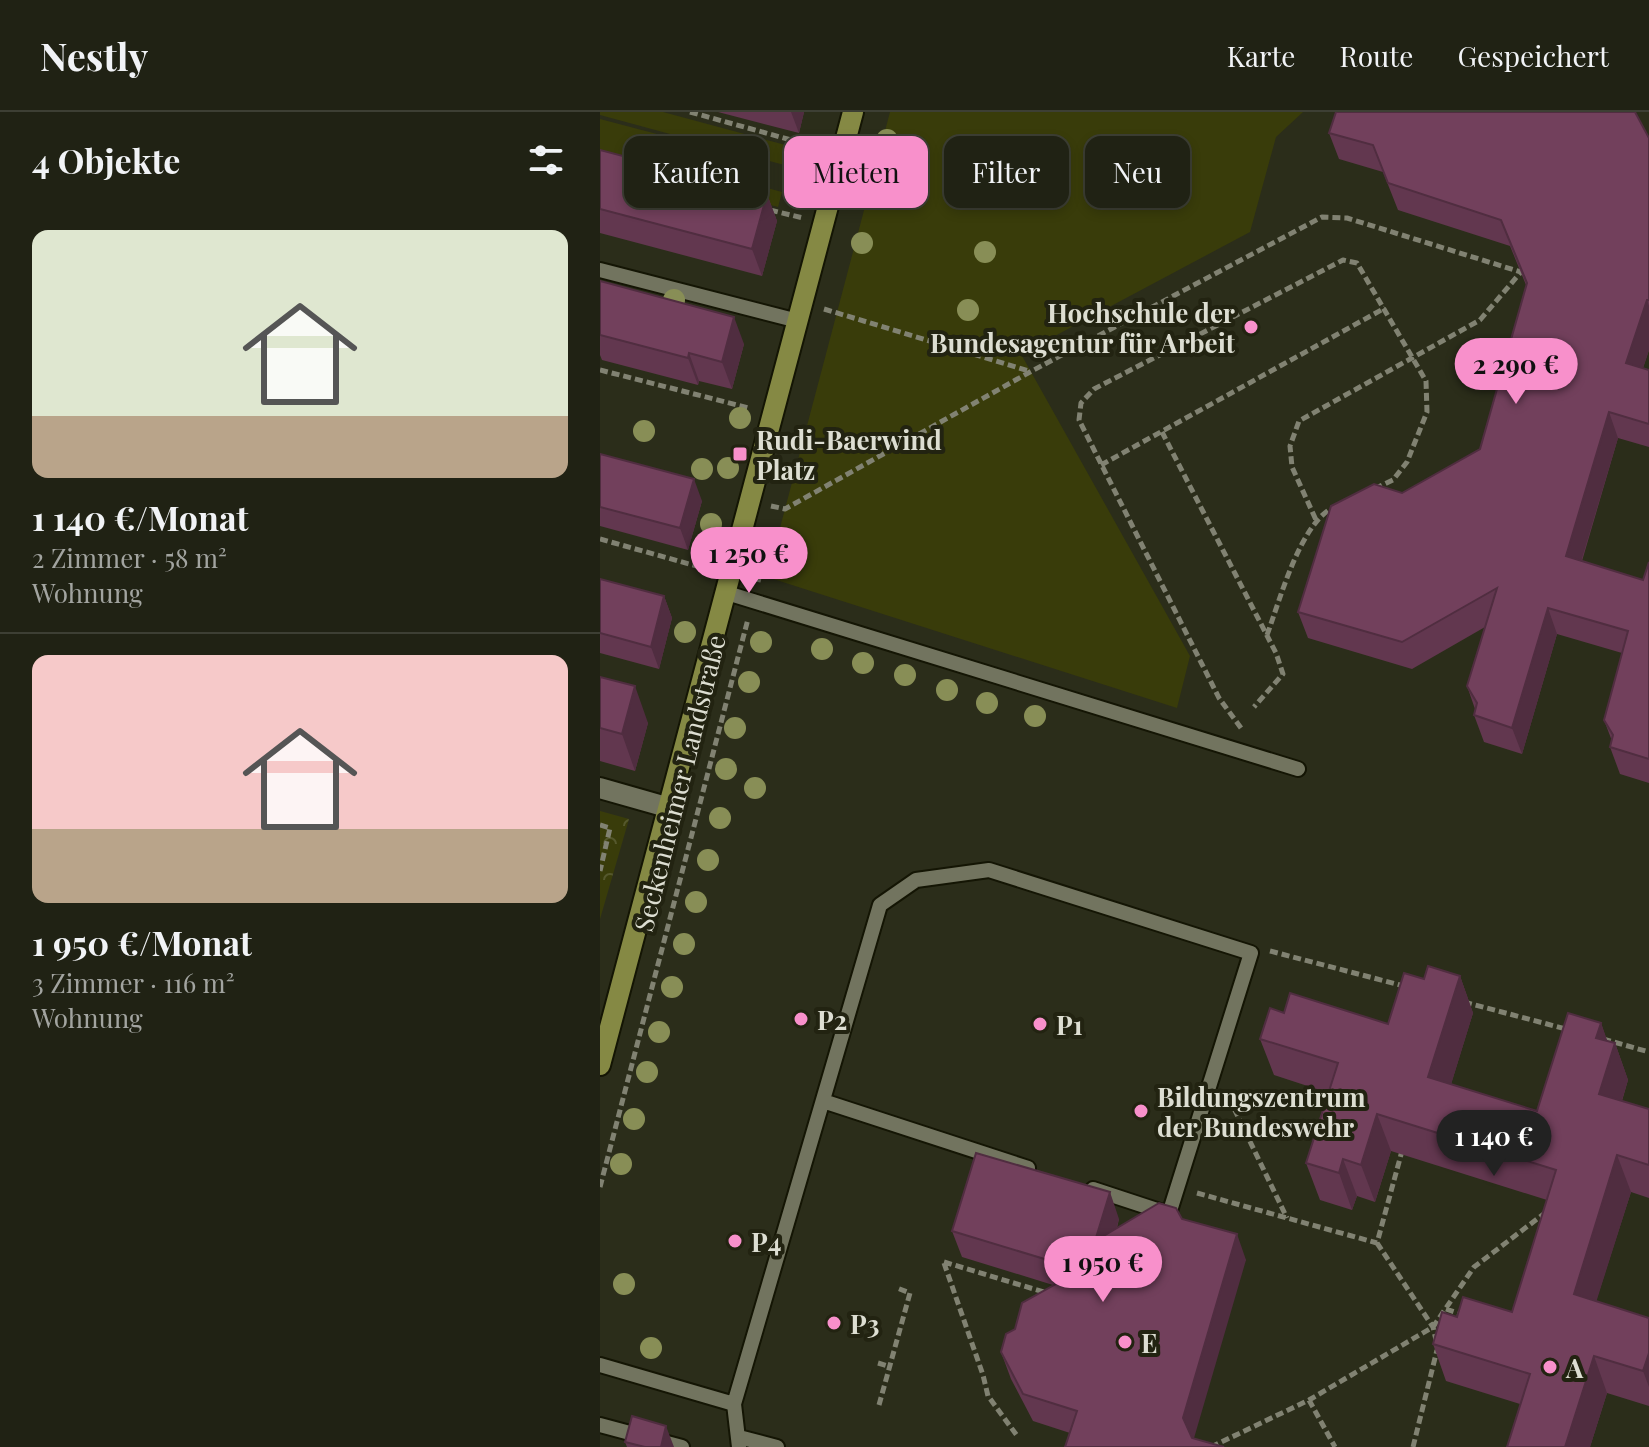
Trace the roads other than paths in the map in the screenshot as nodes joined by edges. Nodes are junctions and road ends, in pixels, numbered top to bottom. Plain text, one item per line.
1 (853, 112) edge
2 (600, 270) edge
3 (800, 312) junction
4 (729, 584) junction
5 (1298, 769) dead end
6 (600, 788) edge
7 (670, 808) junction
8 (600, 1065) edge
9 (823, 1101) junction
10 (1039, 1172) edge
11 (1080, 1185) edge
12 (600, 1365) edge
13 (734, 1404) junction
14 (600, 1425) edge
15 (739, 1442) edge
16 (682, 1447) edge
17 (777, 1447) edge

1 - 3 main road, Seckenheimer Landstraße
2 - 3 lane
3 - 4 main road, Seckenheimer Landstraße
4 - 5 lane
4 - 7 main road, Seckenheimer Landstraße
6 - 7 street
7 - 8 main road, Seckenheimer Landstraße
9 - 10 lane
9 - 11 lane
9 - 13 lane
12 - 13 lane
13 - 15 lane
14 - 16 lane
15 - 17 lane

